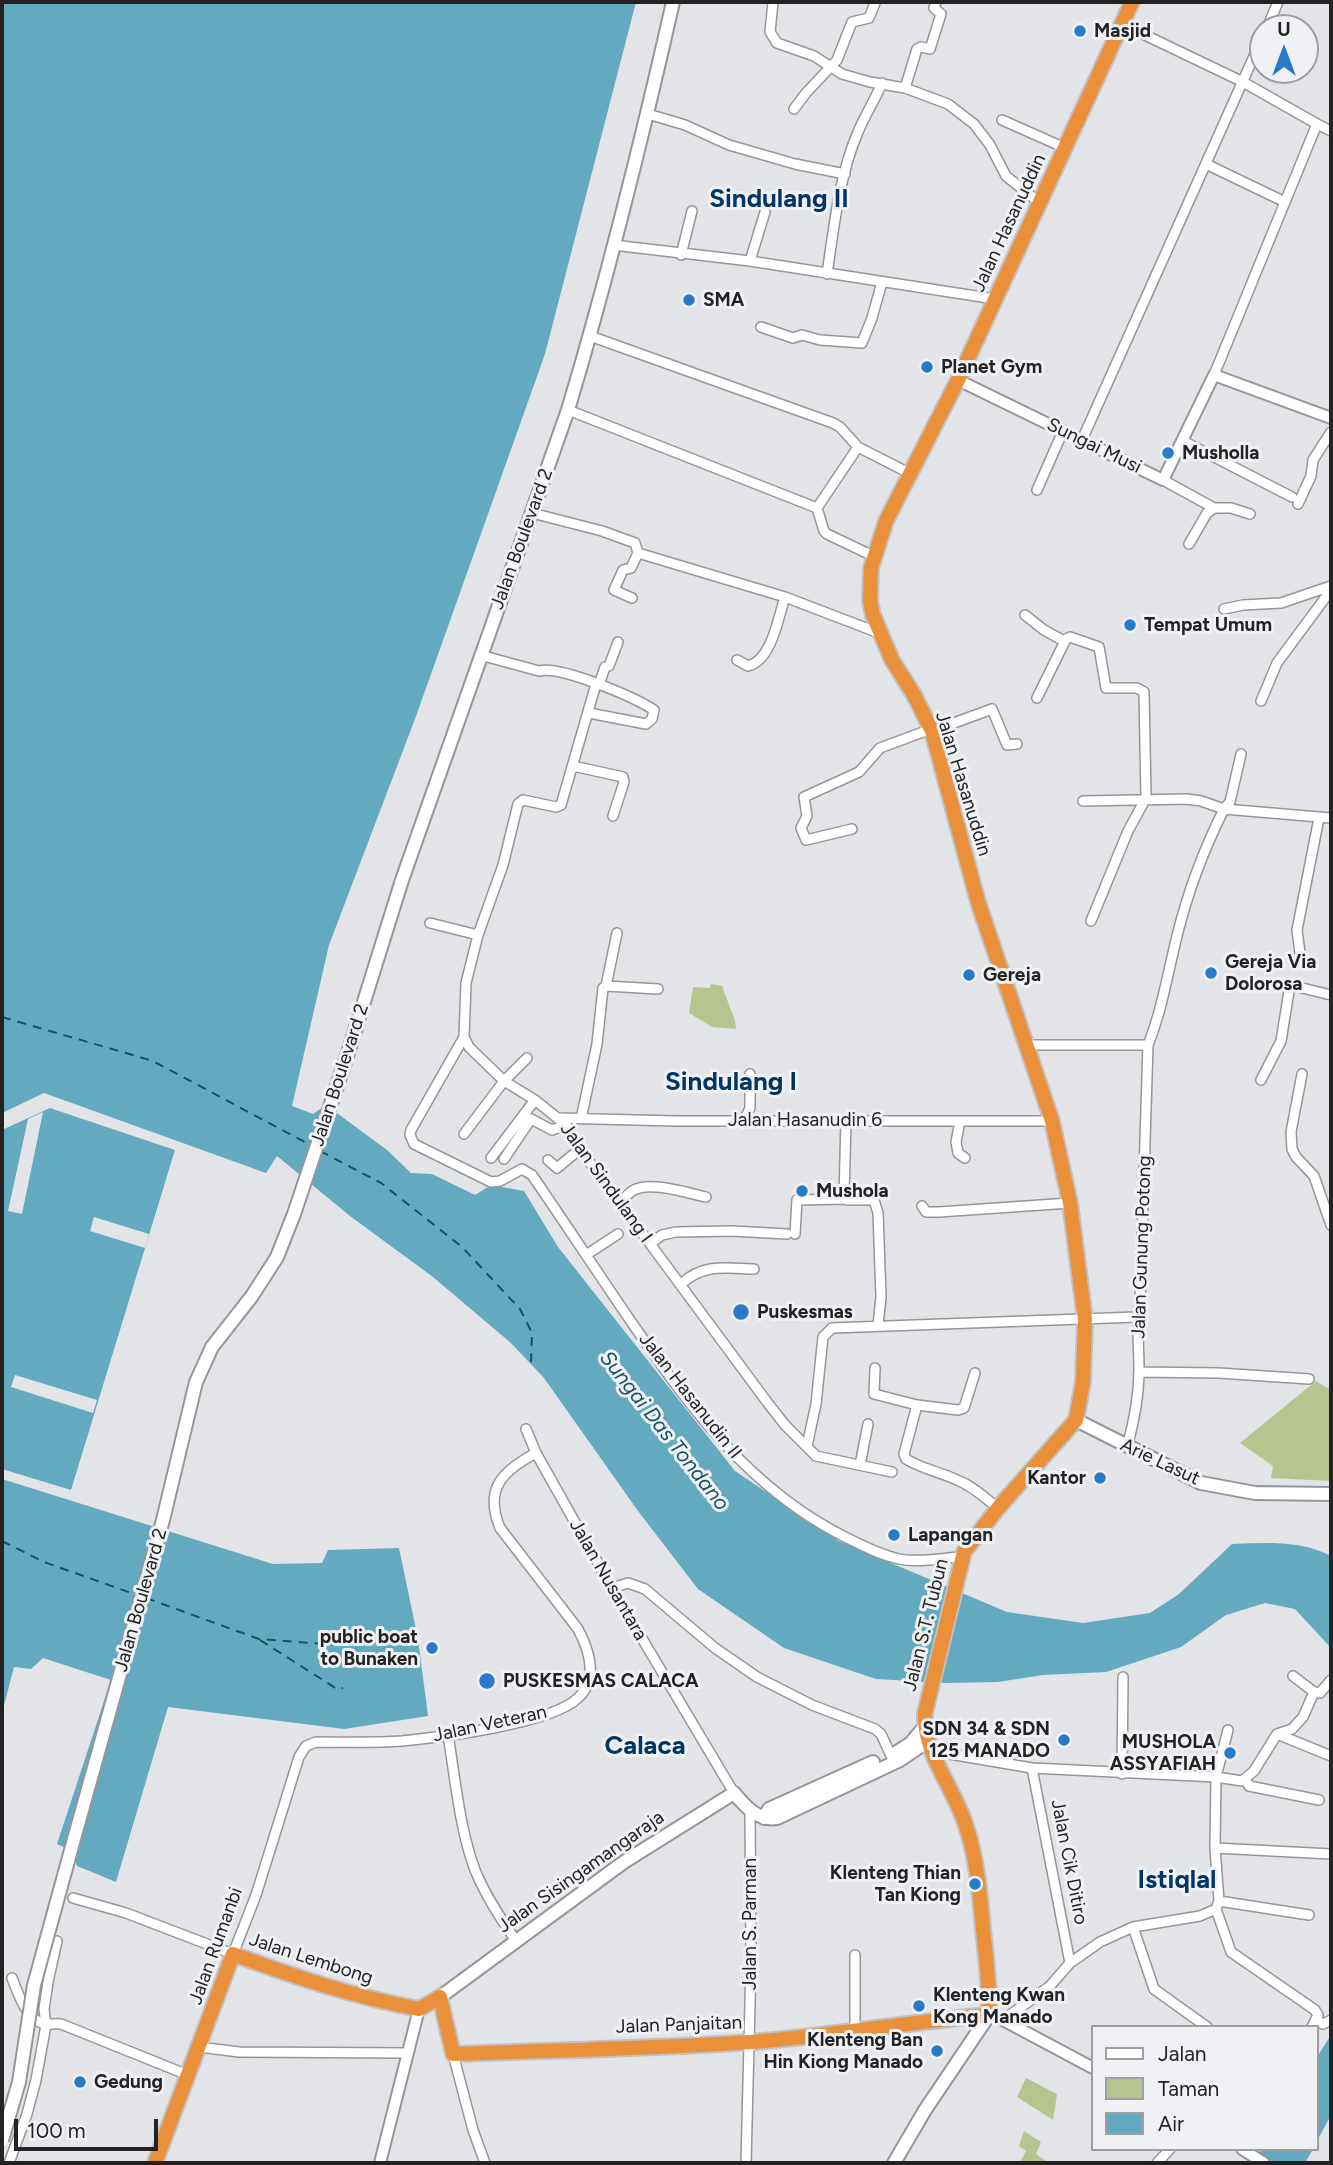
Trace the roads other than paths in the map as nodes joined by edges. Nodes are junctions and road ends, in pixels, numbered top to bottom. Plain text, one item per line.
1 (673, 2) edge
2 (773, 2) edge
3 (936, 2) edge
4 (1132, 2) edge
5 (875, 3) edge
6 (1122, 24) junction
7 (830, 67) junction
8 (1249, 68) edge
9 (1243, 82) junction
10 (882, 83) junction
11 (905, 88) junction
12 (794, 109) dead end
13 (648, 114) junction
14 (1002, 120) dead end
15 (1317, 124) junction
16 (1331, 131) edge
17 (1065, 148) junction
18 (1206, 164) junction
19 (845, 174) junction
20 (1040, 202) junction
21 (1285, 202) junction
22 (692, 211) dead end
23 (765, 212) dead end
24 (613, 246) junction
25 (681, 255) junction
26 (750, 261) junction
27 (827, 274) junction
28 (882, 282) junction
29 (995, 299) junction
30 (761, 327) dead end
31 (590, 336) junction
32 (1214, 375) junction
33 (958, 380) junction
34 (568, 410) junction
35 (1331, 418) edge
36 (1063, 431) junction
37 (1331, 432) edge
38 (1082, 440) junction
39 (1183, 441) junction
40 (858, 447) junction
41 (911, 474) junction
42 (1163, 480) junction
43 (1037, 490) dead end
44 (817, 508) junction
45 (1214, 508) junction
46 (532, 513) junction
47 (1250, 514) dead end
48 (1189, 544) dead end
49 (638, 553) junction
50 (873, 556) junction
51 (1331, 588) edge
52 (785, 597) junction
53 (632, 598) dead end
54 (1224, 609) dead end
55 (1025, 615) dead end
56 (879, 633) junction
57 (618, 642) dead end
58 (1064, 642) junction
59 (480, 655) junction
60 (737, 660) dead end
61 (594, 682) junction
62 (1037, 698) dead end
63 (1261, 701) dead end
64 (589, 713) junction
65 (931, 730) junction
66 (1017, 744) dead end
67 (1241, 754) dead end
68 (573, 766) junction
69 (1146, 799) junction
70 (1083, 802) dead end
71 (1224, 809) junction
72 (613, 816) dead end
73 (1319, 818) junction
74 (1331, 818) edge
75 (852, 829) dead end
76 (1091, 921) dead end
77 (430, 923) dead end
78 (617, 933) dead end
79 (478, 935) junction
80 (1300, 953) dead end
81 (606, 986) junction
82 (658, 989) dead end
83 (1331, 995) edge
84 (464, 1037) junction
85 (1027, 1045) junction
86 (1148, 1045) junction
87 (527, 1058) dead end
88 (750, 1074) dead end
89 (1302, 1074) dead end
90 (1261, 1080) dead end
91 (504, 1081) junction
92 (536, 1100) junction
93 (581, 1119) junction
94 (745, 1119) junction
95 (846, 1120) junction
96 (960, 1121) junction
97 (1052, 1121) junction
98 (562, 1122) junction
99 (464, 1135) dead end
100 (580, 1149) junction
101 (491, 1158) dead end
102 (965, 1158) dead end
103 (504, 1159) dead end
104 (548, 1160) dead end
105 (706, 1197) dead end
106 (845, 1199) junction
107 (620, 1202) junction
108 (1070, 1203) junction
109 (922, 1206) dead end
110 (1331, 1225) edge
111 (618, 1234) dead end
112 (650, 1244) junction
113 (586, 1255) junction
114 (754, 1269) dead end
115 (681, 1284) junction
116 (1137, 1317) junction
117 (1085, 1319) junction
118 (878, 1325) junction
119 (875, 1368) dead end
120 (1139, 1372) junction
121 (975, 1373) dead end
122 (1309, 1379) dead end
123 (916, 1405) junction
124 (1076, 1420) junction
125 (868, 1424) dead end
126 (527, 1433) dead end
127 (807, 1446) junction
128 (1128, 1447) junction
129 (536, 1453) junction
130 (860, 1465) junction
131 (892, 1472) dead end
132 (1331, 1494) edge
133 (998, 1508) junction
134 (962, 1557) junction
135 (612, 1588) junction
136 (1293, 1676) dead end
137 (1123, 1677) dead end
138 (1331, 1680) edge
139 (1314, 1692) junction
140 (1228, 1730) dead end
141 (927, 1733) junction
142 (1277, 1734) junction
143 (448, 1735) junction
144 (310, 1744) joint
145 (1331, 1756) edge
146 (895, 1759) junction
147 (1032, 1768) junction
148 (1122, 1774) junction
149 (1216, 1777) junction
150 (1246, 1780) junction
151 (734, 1793) junction
152 (1319, 1800) dead end
153 (750, 1811) junction
154 (1215, 1848) junction
155 (1331, 1854) edge
156 (73, 1898) dead end
157 (1218, 1905) junction
158 (1309, 1915) dead end
159 (1133, 1927) junction
160 (57, 1941) dead end
161 (516, 1941) junction
162 (233, 1954) junction
163 (855, 1955) dead end
164 (1070, 1962) junction
165 (12, 1978) dead end
166 (440, 1997) junction
167 (419, 2009) junction
168 (989, 2015) junction
169 (1003, 2020) junction
170 (1331, 2020) edge
171 (1314, 2024) edge
172 (46, 2025) junction
173 (1204, 2025) edge
174 (856, 2032) junction
175 (749, 2042) junction
176 (199, 2047) junction
177 (407, 2053) junction
178 (453, 2054) junction
179 (1092, 2067) edge
180 (188, 2075) junction
181 (2, 2140) edge
182 (1246, 2152) edge
183 (9, 2163) edge
184 (155, 2163) edge
185 (380, 2163) edge
186 (485, 2163) edge
187 (746, 2163) edge
188 (894, 2163) edge
189 (1264, 2163) edge

1 - 13 main road, Jalan Boulevard 2
2 - 7 street
3 - 11 street
4 - 6 highway, Jalan Hasanuddin
5 - 7 street
6 - 9 street
6 - 17 highway, Jalan Hasanuddin
7 - 10 street
7 - 12 street
8 - 9 street
9 - 15 street
9 - 18 street
10 - 11 street
10 - 19 street
11 - 20 street
13 - 19 street
13 - 24 main road, Jalan Boulevard 2
14 - 17 street
15 - 16 street
15 - 21 street
17 - 20 highway, Jalan Hasanuddin
18 - 21 street
18 - 38 street
19 - 27 street
20 - 29 highway, Jalan Hasanuddin
21 - 32 street
22 - 25 street
23 - 26 street
24 - 25 street
24 - 31 main road, Jalan Boulevard 2
25 - 26 street
26 - 27 street
27 - 28 street
28 - 29 street
28 - 30 street
29 - 33 highway, Jalan Hasanuddin
31 - 34 main road, Jalan Boulevard 2
31 - 40 street
32 - 35 street
32 - 39 street, Sungai Musi
33 - 36 street, Sungai Musi
33 - 41 highway, Jalan Hasanuddin
34 - 44 street
34 - 46 main road, Jalan Boulevard 2
36 - 38 street, Sungai Musi
36 - 43 street
37 - 39 street
38 - 42 street, Sungai Musi
39 - 42 street, Sungai Musi
40 - 41 street
40 - 44 street
41 - 50 highway, Jalan Hasanuddin
42 - 45 street
44 - 50 street
45 - 47 street
45 - 48 street
46 - 49 street
46 - 59 main road, Jalan Boulevard 2
49 - 52 street
49 - 53 street
50 - 56 highway, Jalan Hasanuddin
51 - 54 street
51 - 63 street
52 - 56 street
52 - 60 street
55 - 58 street
56 - 65 highway, Jalan Hasanuddin
57 - 61 street
58 - 62 street
58 - 69 street
59 - 61 street
59 - 181 main road, Jalan Boulevard 2, bridge
61 - 64 street
61 - 64 street
64 - 68 street
65 - 66 street
65 - 75 street
65 - 85 highway, Jalan Hasanuddin
67 - 71 street, Jalan Gunung Potong
68 - 72 street
68 - 79 street
69 - 70 street
69 - 71 street
69 - 76 street
71 - 73 street
71 - 86 street, Jalan Gunung Potong
73 - 74 street
73 - 80 street
77 - 79 street
78 - 81 street
79 - 84 street
81 - 82 street
81 - 93 street
83 - 90 street
84 - 91 street, Jalan Sindulang I
84 - 113 street, Jalan Hasanudin II
85 - 86 street
85 - 97 highway, Jalan Hasanuddin
86 - 116 street, Jalan Gunung Potong
87 - 91 street
88 - 94 street
89 - 110 street
91 - 92 street, Jalan Sindulang I
91 - 99 street
92 - 98 street, Jalan Sindulang I
92 - 101 street
93 - 94 street, Jalan Hasanudin 6
93 - 98 street, Jalan Hasanudin 6
94 - 95 street, Jalan Hasanudin 6
95 - 96 street, Jalan Hasanudin 6
95 - 106 street
96 - 97 street, Jalan Hasanudin 6
96 - 102 street
97 - 108 highway, Jalan Hasanuddin
98 - 100 street, Jalan Sindulang I
98 - 103 street, Jalan Hasanudin 6
100 - 104 street
100 - 107 street, Jalan Sindulang I
105 - 107 street
106 - 112 street
106 - 118 street
107 - 112 street, Jalan Sindulang I
108 - 109 street
108 - 117 highway, Jalan Hasanuddin
111 - 113 street
112 - 115 street, Jalan Sindulang I
113 - 134 street, Jalan Hasanudin II
114 - 115 street
115 - 127 street, Jalan Sindulang I
116 - 117 street
116 - 120 street, Jalan Gunung Potong
117 - 118 street
117 - 124 highway, Jalan Hasanuddin
118 - 127 street
119 - 123 street
120 - 122 street
120 - 128 street, Jalan Gunung Potong
121 - 123 street
123 - 133 street
124 - 128 main road, Arie Lasut
124 - 133 highway, Jalan S.T. Tubun
125 - 130 street
126 - 129 street, Jalan Nusantara
127 - 130 street, Jalan Sindulang I
128 - 132 main road, Arie Lasut
129 - 135 street, Jalan Nusantara
129 - 143 street, Jalan Veteran
130 - 131 street, Jalan Sindulang I
133 - 134 highway, Jalan S.T. Tubun
134 - 141 highway, Jalan S.T. Tubun
135 - 146 street
135 - 151 street, Jalan Nusantara
136 - 139 street
137 - 148 street
138 - 139 street
139 - 142 street
140 - 149 street
141 - 146 main road
141 - 147 street, Jalan Cik Ditiro
141 - 168 highway
142 - 145 street
142 - 150 street
143 - 144 street, Jalan Veteran
143 - 161 street
144 - 162 street, Jalan Rumanbi
146 - 153 main road
147 - 148 street, Jalan Cik Ditiro
147 - 164 street, Jalan Cik Ditiro
148 - 149 street, Jalan Cik Ditiro
149 - 150 street, Jalan Cik Ditiro
149 - 154 street
150 - 152 street, Jalan Cik Ditiro
151 - 153 main road
151 - 161 main road, Jalan Sisingamangaraja
153 - 175 street, Jalan S. Parman
154 - 155 street
154 - 157 street
156 - 162 street, Jalan Lembong
157 - 158 street
157 - 159 street, Jalan Cik Ditiro
157 - 171 street
159 - 164 street, Jalan Cik Ditiro
159 - 173 street
160 - 172 street
161 - 166 main road, Jalan Sisingamangaraja
162 - 167 highway, Jalan Lembong
162 - 176 highway, Jalan Rumanbi
163 - 174 street
164 - 169 street, Jalan Cik Ditiro
165 - 172 street
166 - 167 highway, Jalan Sisingamangaraja
166 - 178 highway
167 - 177 street
168 - 169 street
168 - 174 highway, Jalan Panjaitan
168 - 188 main road
169 - 179 street
170 - 171 street
172 - 180 street
172 - 183 street
174 - 175 highway, Jalan Panjaitan
175 - 178 highway, Jalan Panjaitan
175 - 187 street, Jalan S. Parman
176 - 177 street
176 - 180 highway, Jalan Rumanbi
177 - 185 street
178 - 186 street
180 - 184 highway, Jalan Rumanbi
182 - 189 street

